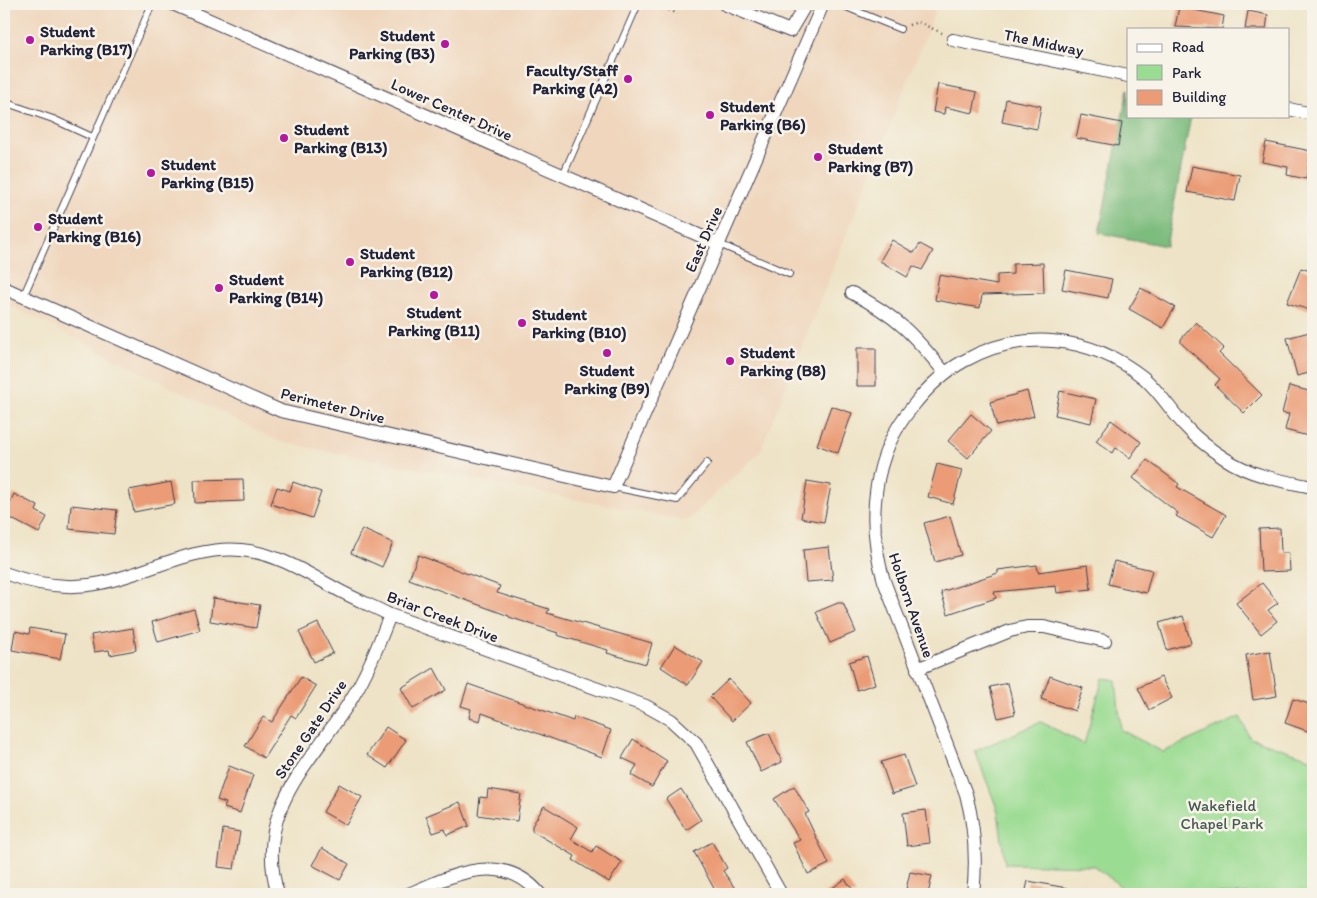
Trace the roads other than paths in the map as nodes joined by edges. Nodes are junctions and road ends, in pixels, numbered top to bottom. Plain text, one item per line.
1 (152, 4) edge
2 (173, 4) edge
3 (638, 4) edge
4 (724, 4) edge
5 (803, 4) edge
6 (823, 4) edge
7 (839, 4) edge
8 (900, 29) road end
9 (790, 31) junction
10 (806, 40) junction
11 (953, 40) road end
12 (1127, 76) edge
13 (4, 102) edge
14 (1290, 109) edge
15 (1313, 114) edge
16 (92, 137) junction
17 (563, 175) junction
18 (718, 244) junction
19 (789, 274) dead end
20 (4, 288) edge
21 (852, 293) dead end
22 (23, 297) junction
23 (945, 373) junction
24 (706, 463) dead end
25 (1313, 487) edge
26 (613, 488) junction
27 (4, 573) edge
28 (390, 615) junction
29 (1104, 641) dead end
30 (917, 669) junction
31 (278, 894) edge
32 (409, 894) edge
33 (540, 894) edge
34 (781, 894) edge
35 (973, 894) edge

1 - 16 lane
2 - 17 street, Lower Center Drive
3 - 17 lane
4 - 9 street
5 - 9 street
6 - 10 street, East Drive
7 - 8 lane
9 - 10 street
10 - 18 street, East Drive
11 - 12 street, The Midway
13 - 16 lane
14 - 15 street
16 - 22 lane
17 - 18 street, Lower Center Drive
18 - 19 lane
18 - 26 street, East Drive
20 - 22 street, Perimeter Drive
21 - 23 street
22 - 26 street, Perimeter Drive
23 - 25 street, Holborn Avenue
23 - 30 street, Holborn Avenue
24 - 26 lane
27 - 28 street, Briar Creek Drive
28 - 31 street, Stone Gate Drive
28 - 34 street, Briar Creek Drive
29 - 30 street
30 - 35 street, Holborn Avenue
32 - 33 street

